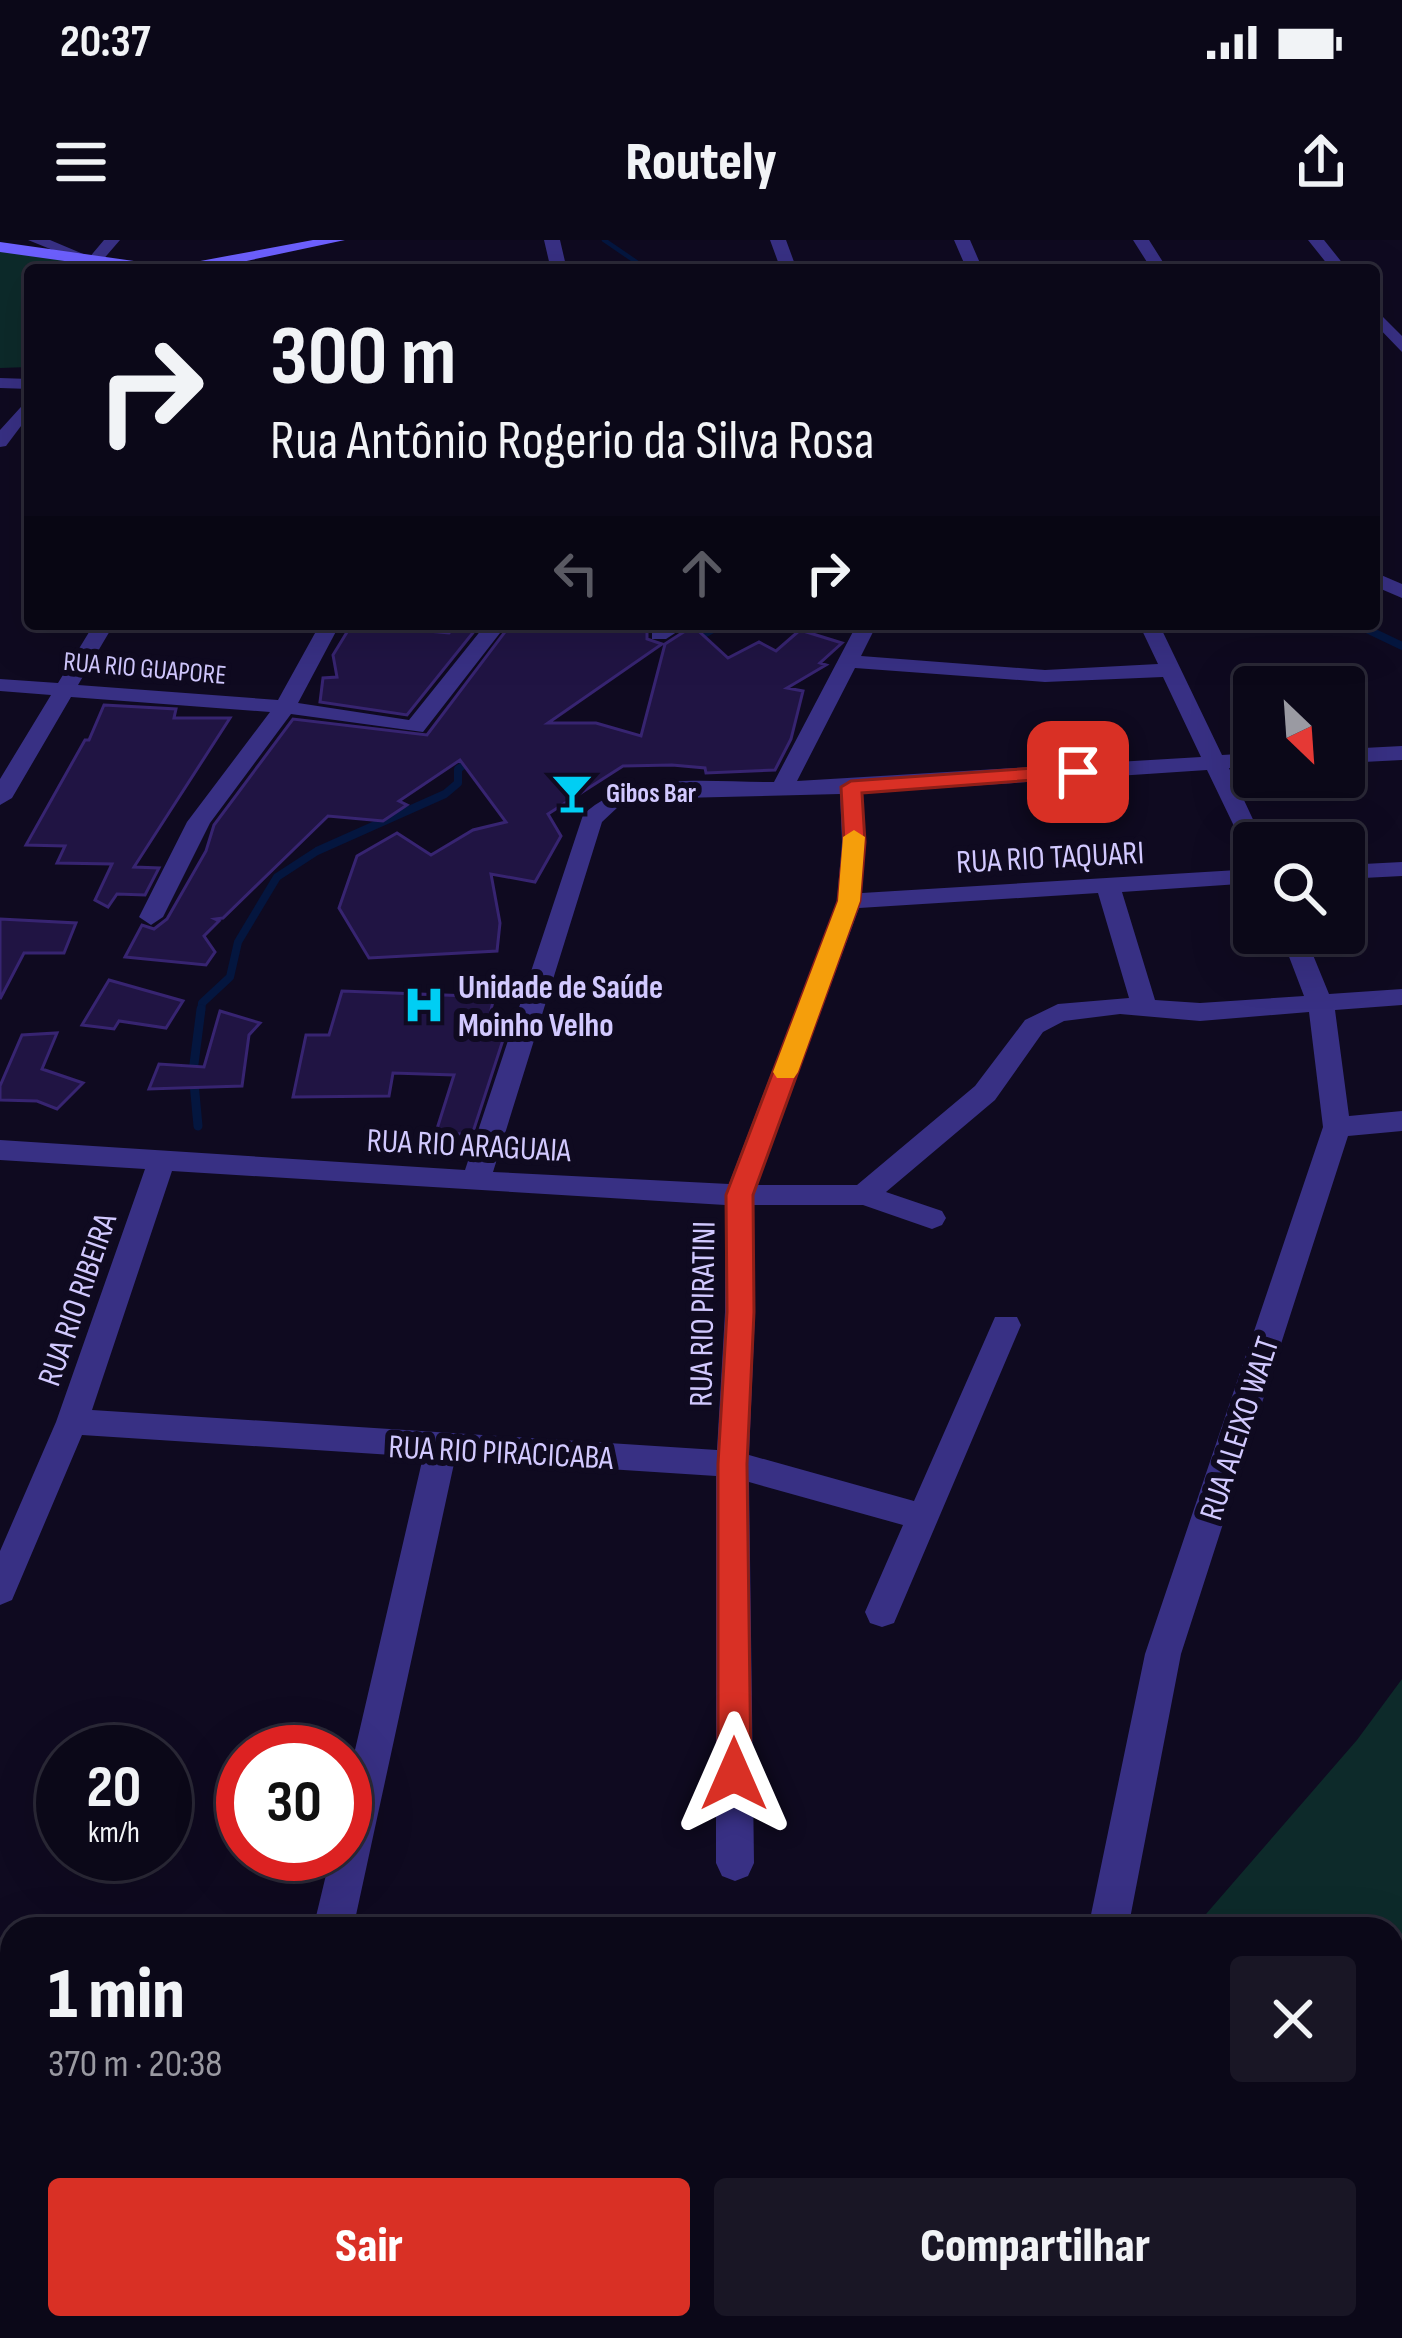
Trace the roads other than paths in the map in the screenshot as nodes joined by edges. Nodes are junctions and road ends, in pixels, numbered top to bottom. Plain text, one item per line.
1 (36, 240) edge
2 (112, 240) edge
3 (337, 240) edge
4 (1316, 240) edge
5 (0, 247) edge
6 (281, 247) edge
7 (88, 258) junction
8 (124, 264) edge
9 (211, 264) edge
10 (1335, 264) edge
11 (1380, 310) edge
12 (1402, 347) edge
13 (24, 411) edge
14 (0, 442) edge
15 (100, 630) edge
16 (327, 630) edge
17 (492, 630) edge
18 (863, 630) edge
19 (1152, 630) edge
20 (845, 661) junction
21 (1172, 670) junction
22 (0, 685) edge
23 (65, 688) junction
24 (285, 707) junction
25 (1402, 753) edge
26 (1365, 755) edge
27 (1233, 761) edge
28 (1215, 762) junction
29 (851, 787) junction
30 (782, 789) junction
31 (0, 798) edge
32 (1243, 822) edge
33 (1402, 869) edge
34 (1365, 871) edge
35 (1233, 877) edge
36 (1108, 885) junction
37 (849, 901) junction
38 (151, 917) dead end
39 (1301, 954) edge
40 (1402, 997) edge
41 (1322, 1005) junction
42 (1144, 1006) junction
43 (1402, 1121) edge
44 (1337, 1127) junction
45 (0, 1150) edge
46 (161, 1162) junction
47 (476, 1181) junction
48 (740, 1195) junction
49 (864, 1196) junction
50 (932, 1218) dead end
51 (1006, 1325) dead end
52 (72, 1421) junction
53 (441, 1448) junction
54 (732, 1464) junction
55 (923, 1516) junction
56 (0, 1590) edge
57 (882, 1612) dead end
58 (735, 1863) dead end
59 (336, 1917) edge
60 (1110, 1917) edge

1 - 7 street
2 - 7 street
3 - 6 main road
4 - 10 street
5 - 7 main road
6 - 9 main road
7 - 8 main road
11 - 12 street
13 - 14 street
15 - 23 street
16 - 24 street
17 - 24 street, RUA RIO GUAPORE
18 - 20 street
19 - 21 street
20 - 21 street
20 - 30 street
21 - 28 street
22 - 23 street, RUA RIO GUAPORE
23 - 24 street, RUA RIO GUAPORE
23 - 31 street
24 - 38 street
25 - 26 street
27 - 28 street
28 - 29 street
28 - 32 street
29 - 30 street
29 - 37 street, RUA RIO PIRATINI
30 - 47 street
33 - 34 street
35 - 36 street, RUA RIO TAQUARI
36 - 37 street, RUA RIO TAQUARI
36 - 42 street
37 - 48 street, RUA RIO PIRATINI
39 - 41 street, RUA ALEIXO WALT
40 - 41 street
41 - 42 street
41 - 44 street, RUA ALEIXO WALT
42 - 49 street
43 - 44 street
44 - 60 street, RUA ALEIXO WALT
45 - 46 street, RUA RIO ARAGUAIA
46 - 47 street, RUA RIO ARAGUAIA
46 - 52 street, RUA RIO RIBEIRA
47 - 48 street, RUA RIO ARAGUAIA
48 - 49 street, RUA RIO ARAGUAIA
48 - 54 street, RUA RIO PIRATINI
49 - 50 street, RUA RIO ARAGUAIA
51 - 55 street
52 - 53 street, RUA RIO PIRACICABA
52 - 56 street, RUA RIO RIBEIRA
53 - 54 street, RUA RIO PIRACICABA
53 - 59 street
54 - 55 street, RUA RIO PIRACICABA
54 - 58 street, RUA RIO PIRATINI
55 - 57 street

